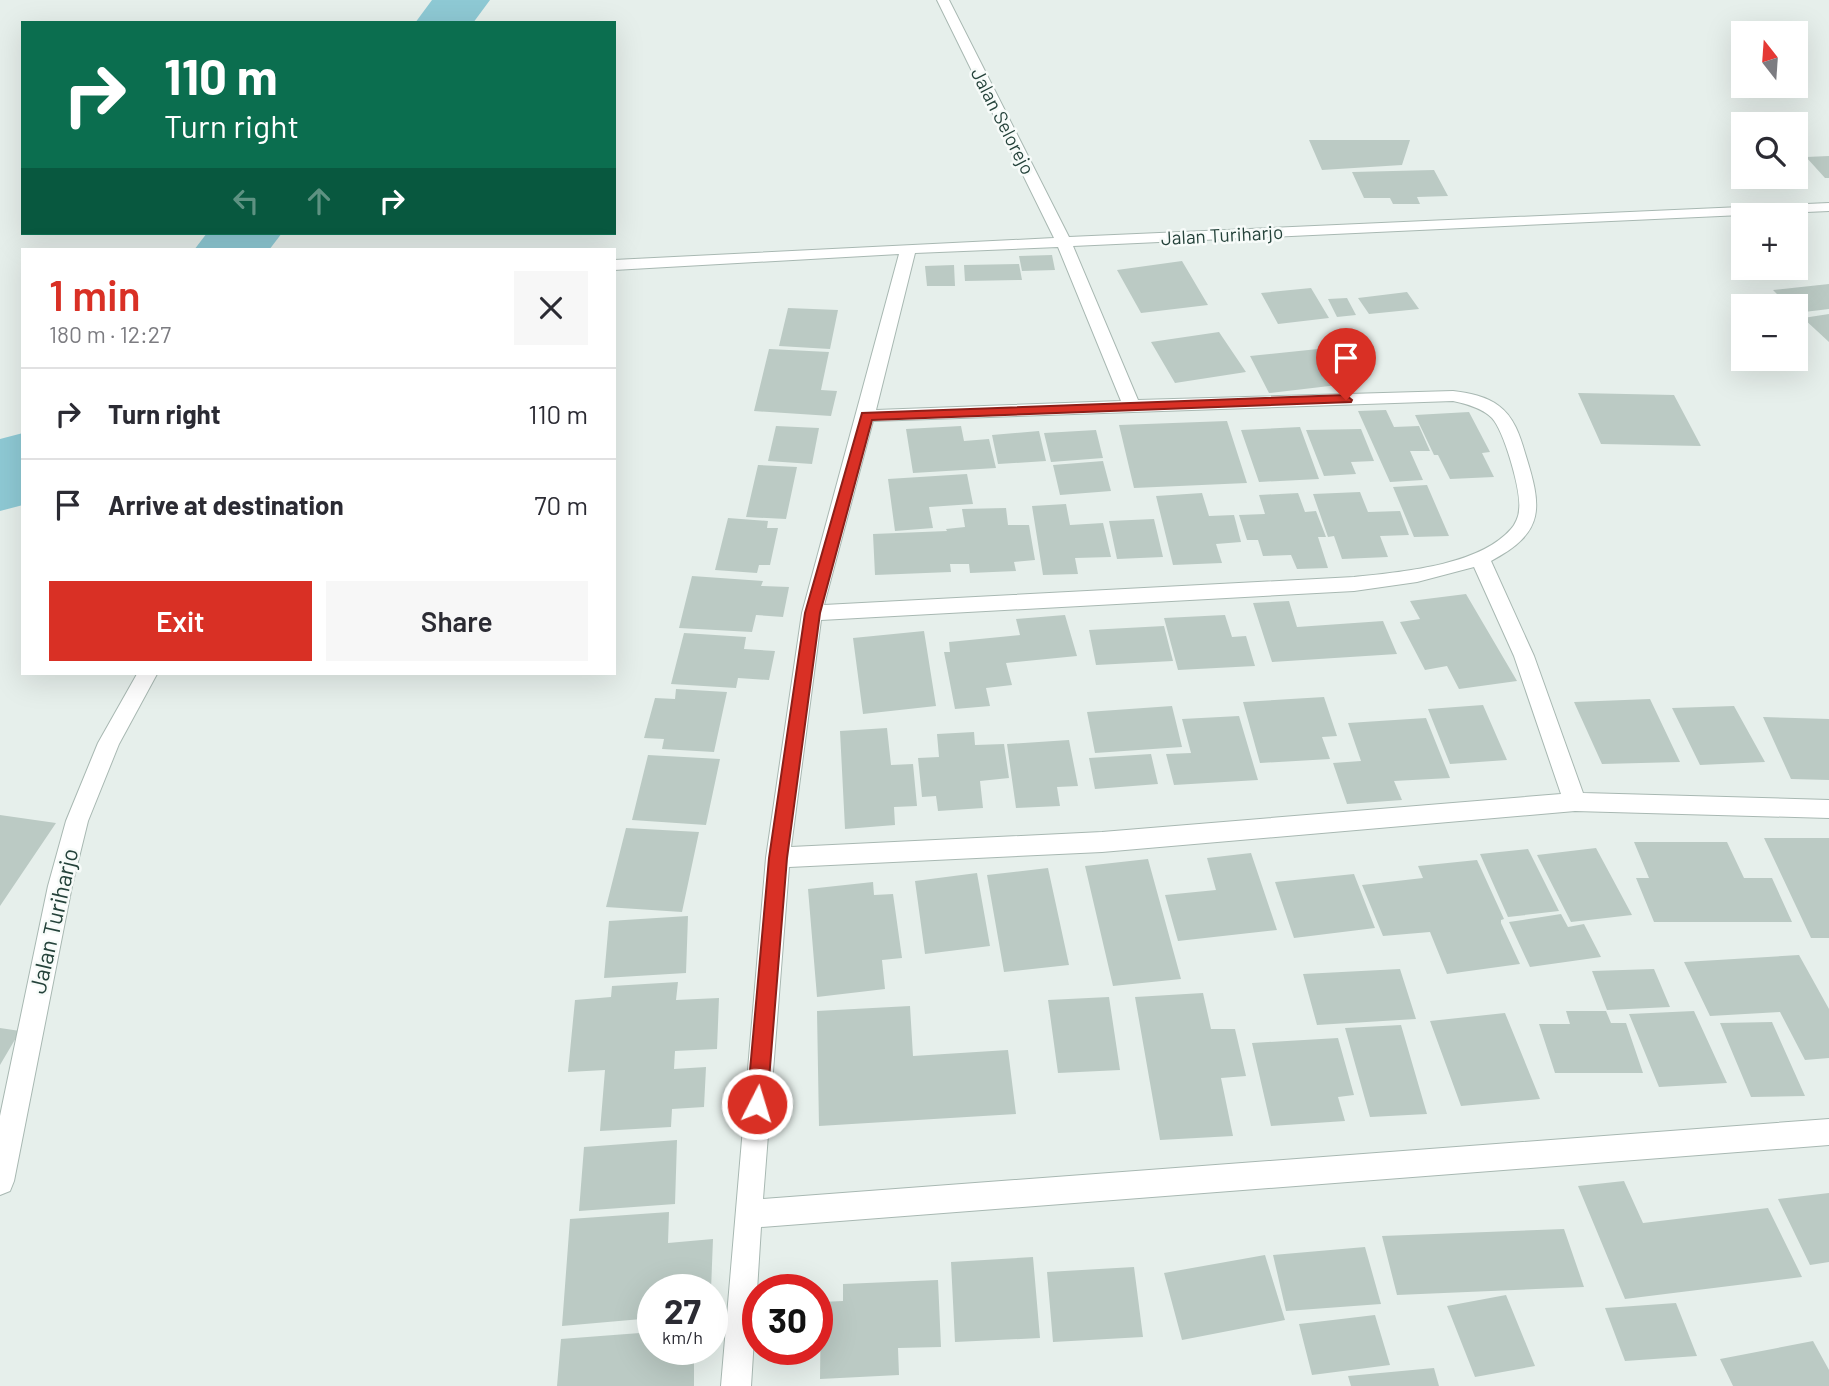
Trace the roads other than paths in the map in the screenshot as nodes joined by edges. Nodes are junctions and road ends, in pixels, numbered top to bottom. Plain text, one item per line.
1 (943, 0) edge
2 (1828, 208) edge
3 (1064, 242) junction
4 (908, 249) junction
5 (616, 265) edge
6 (1132, 406) junction
7 (866, 416) junction
8 (1480, 558) junction
9 (812, 613) junction
10 (146, 675) edge
11 (1575, 802) junction
12 (1829, 809) edge
13 (778, 858) junction
14 (1829, 1132) edge
15 (0, 1181) edge
16 (748, 1213) junction
17 (736, 1386) edge

1 - 3 street, Jalan Selorejo
2 - 3 street, Jalan Turiharjo
3 - 4 street, Jalan Turiharjo
3 - 6 street, Jalan Selorejo
4 - 5 street, Jalan Turiharjo
4 - 7 street
6 - 7 street
6 - 8 street
7 - 9 street
8 - 9 street
8 - 11 street
9 - 13 street
10 - 15 street, Jalan Turiharjo
11 - 12 street
11 - 13 street
13 - 16 street
14 - 16 street
16 - 17 street

